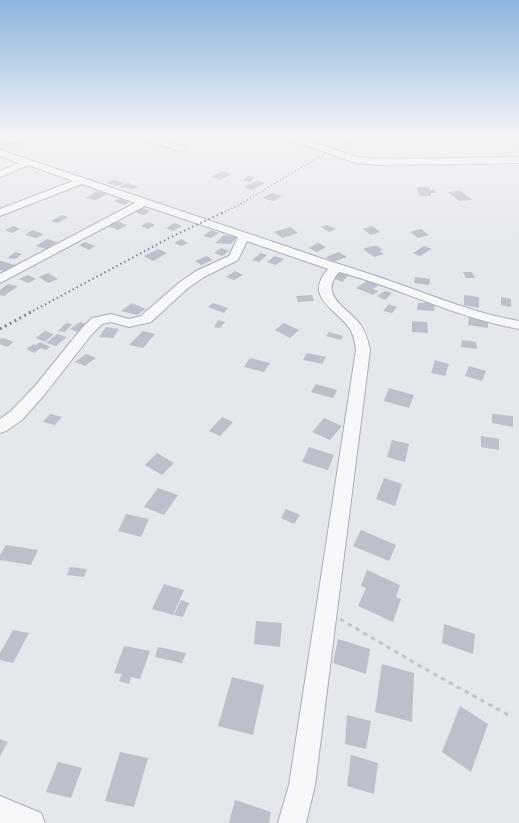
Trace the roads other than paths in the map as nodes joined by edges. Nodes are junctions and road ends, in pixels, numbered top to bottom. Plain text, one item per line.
1 (58, 172) edge
2 (82, 181) junction
3 (144, 202) junction
4 (0, 213) edge
5 (244, 236) junction
6 (336, 268) junction
7 (0, 279) edge
8 (519, 324) edge
9 (0, 427) edge
10 (0, 810) edge
11 (31, 823) edge
12 (292, 823) edge

1 - 2 street
2 - 3 street
2 - 4 street
3 - 5 street
3 - 7 street
5 - 6 street
5 - 9 street
6 - 8 street
6 - 12 street
10 - 11 street

